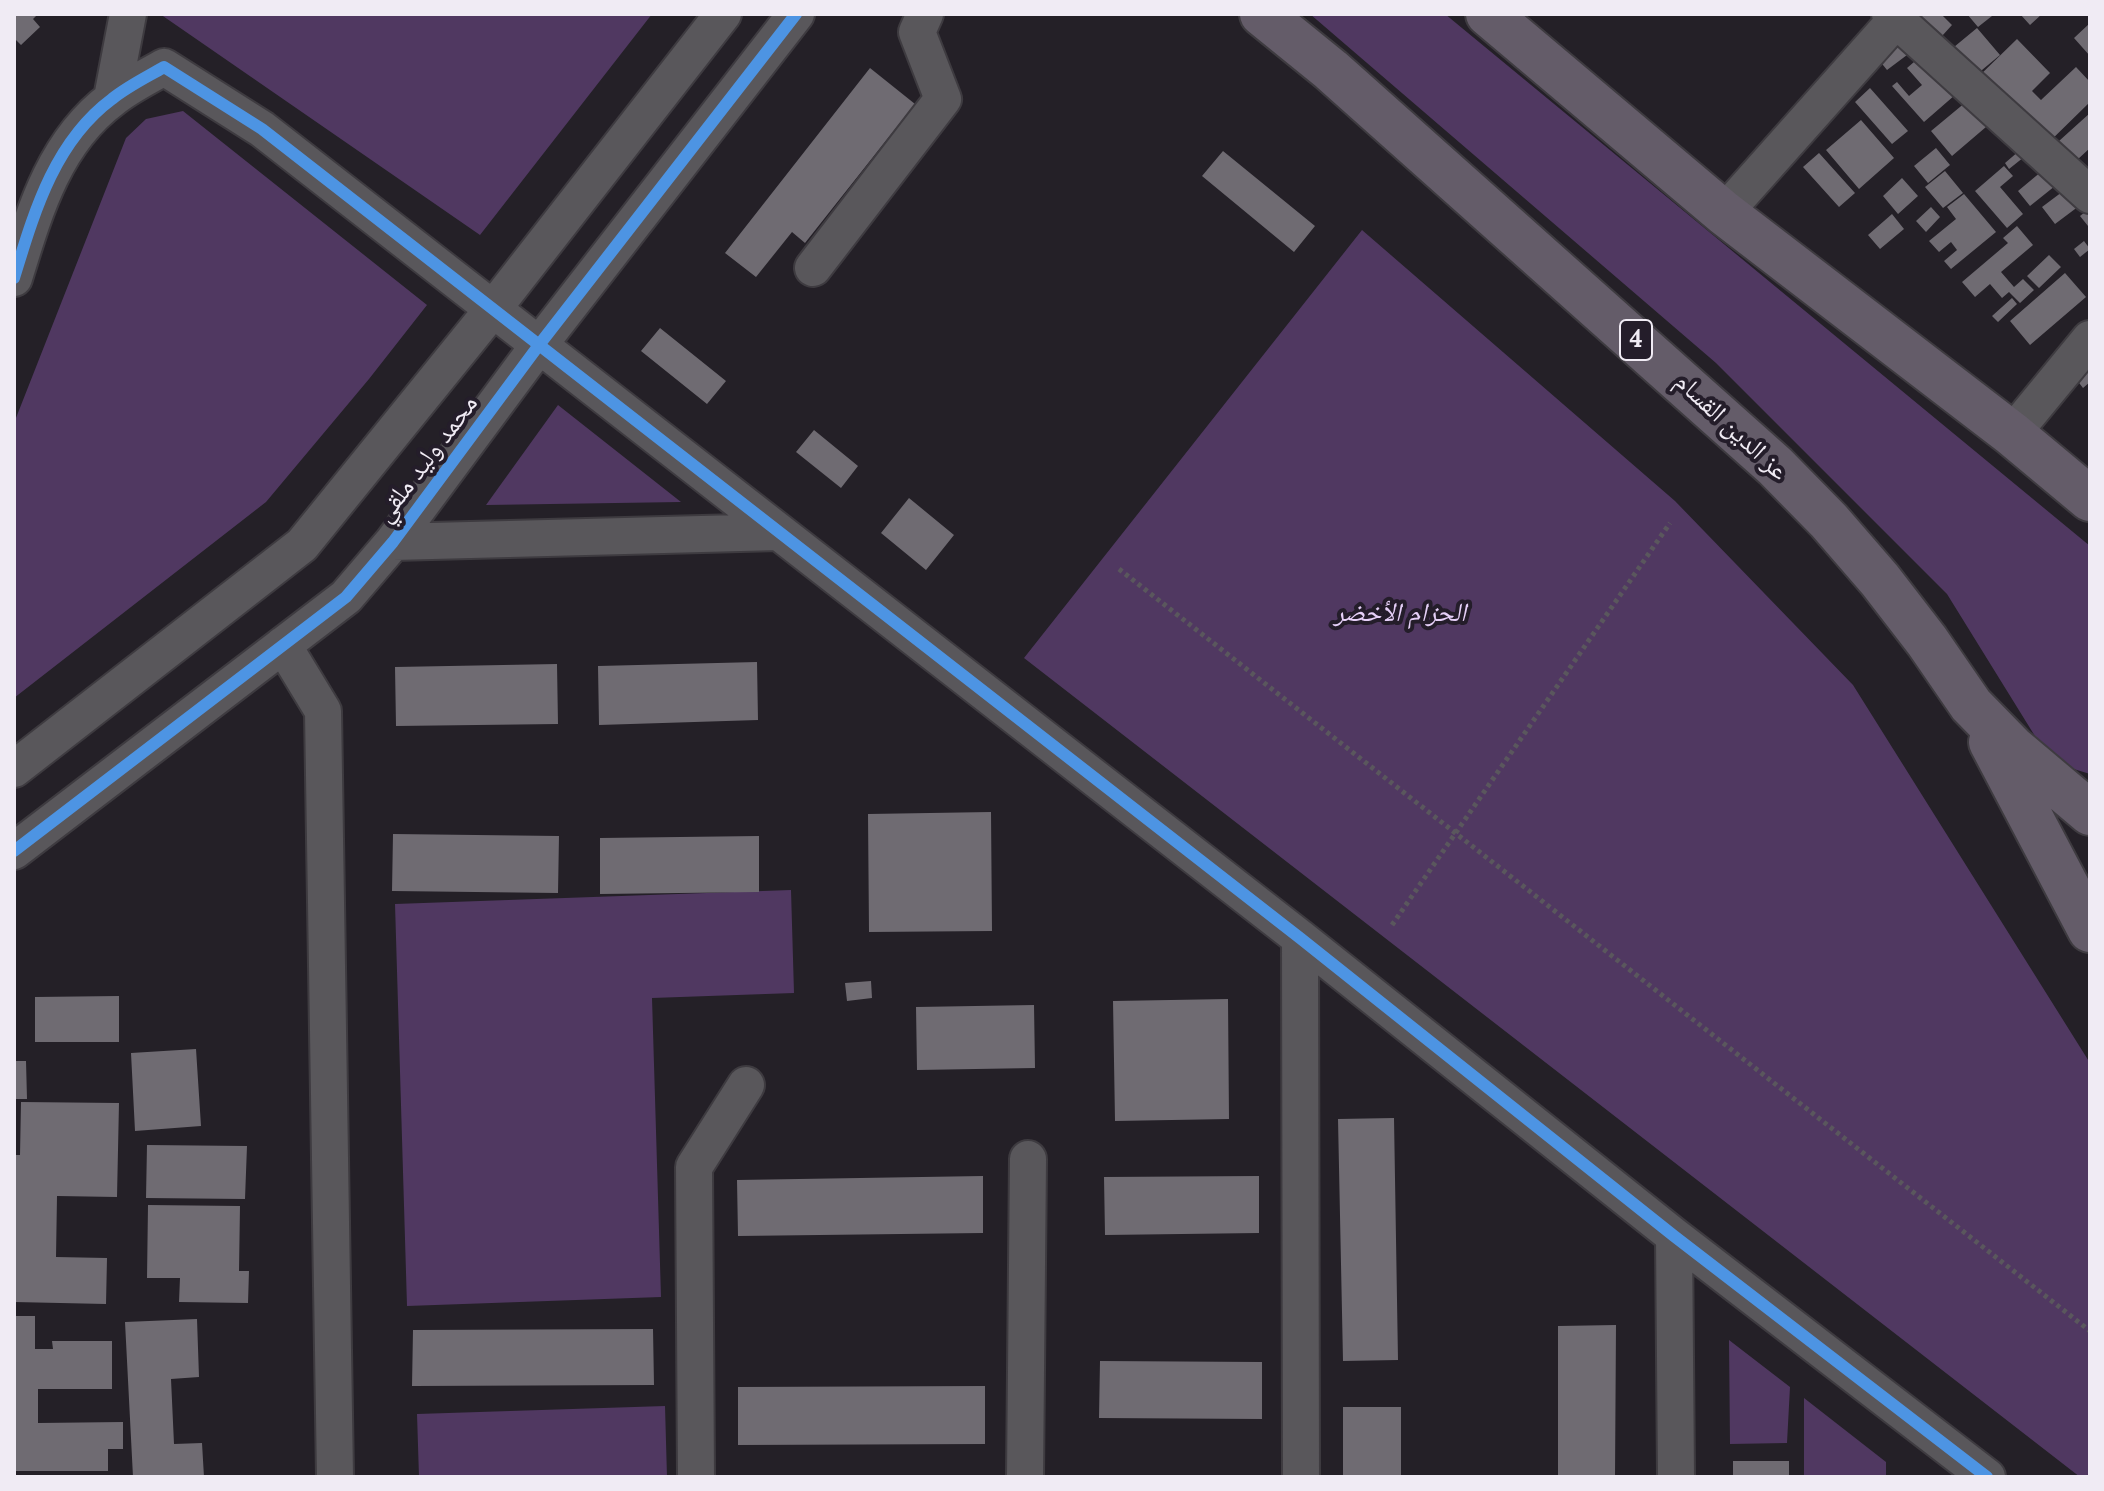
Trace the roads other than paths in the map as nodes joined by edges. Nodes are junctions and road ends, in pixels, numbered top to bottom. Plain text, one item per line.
1 (128, 14) edge
2 (723, 14) edge
3 (796, 14) edge
4 (925, 14) edge
5 (1262, 14) edge
6 (1488, 14) edge
7 (1895, 16) edge
8 (112, 98) junction
9 (26, 191) edge
10 (2090, 195) edge
11 (1724, 213) junction
12 (813, 268) dead end
13 (14, 278) edge
14 (493, 309) junction
15 (2090, 339) edge
16 (539, 345) junction
17 (2012, 434) junction
18 (2090, 499) edge
19 (779, 532) junction
20 (393, 542) junction
21 (283, 645) junction
22 (1971, 705) junction
23 (14, 769) edge
24 (2090, 813) edge
25 (14, 851) edge
26 (2090, 930) edge
27 (1300, 938) junction
28 (746, 1085) dead end
29 (1028, 1159) dead end
30 (1674, 1236) junction
31 (335, 1477) edge
32 (696, 1477) edge
33 (1025, 1477) edge
34 (1301, 1477) edge
35 (1676, 1477) edge
36 (1987, 1477) edge

1 - 8 street
2 - 14 street, محمد وليد ملقي
3 - 16 street, محمد وليد ملقي
4 - 12 street
5 - 22 highway, عز الدين القسام / 4
6 - 11 highway
7 - 10 street
7 - 11 street
8 - 9 street
8 - 14 street
9 - 13 street
11 - 17 highway
14 - 16 street
14 - 23 street, محمد وليد ملقي
15 - 17 street
16 - 19 street
16 - 20 street, محمد وليد ملقي
17 - 18 highway
19 - 20 street
19 - 27 street
20 - 21 street, محمد وليد ملقي
21 - 25 street, محمد وليد ملقي
21 - 31 street
22 - 24 highway, عز الدين القسام
22 - 26 highway
27 - 30 street
27 - 34 street
28 - 32 street
29 - 33 street
30 - 35 street
30 - 36 street

